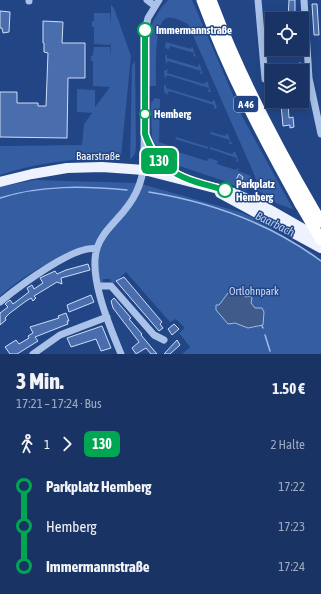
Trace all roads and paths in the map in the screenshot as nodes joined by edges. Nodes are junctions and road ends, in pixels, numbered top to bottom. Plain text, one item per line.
1 (147, 0) edge
2 (202, 0) edge
3 (211, 0) edge
4 (258, 0) edge
5 (304, 0) edge
6 (157, 2) edge
7 (265, 79) dead end
8 (145, 134) junction
9 (321, 134) edge
10 (144, 170) junction
11 (186, 180) junction
12 (0, 182) edge
13 (196, 182) junction
14 (304, 202) junction
15 (321, 222) edge
16 (321, 240) edge
17 (321, 248) edge
18 (96, 249) junction
19 (98, 286) junction
20 (0, 302) edge
21 (107, 318) junction
22 (164, 340) dead end
23 (33, 354) edge
24 (121, 354) edge

1 - 6 street
2 - 14 highway, A 46
3 - 14 highway, A 46
4 - 7 street
5 - 9 street
6 - 8 street
8 - 10 street
8 - 11 street
10 - 11 main road, Baarstraße
10 - 12 main road, Baarstraße
10 - 18 street
11 - 13 main road, Baarstraße
13 - 16 main road, Baarstraße
13 - 17 main road, Baarstraße
14 - 15 highway, A 46
14 - 16 highway, A 46, bridge
18 - 19 street
18 - 20 street
19 - 21 street
19 - 22 street
21 - 23 street
21 - 24 street

